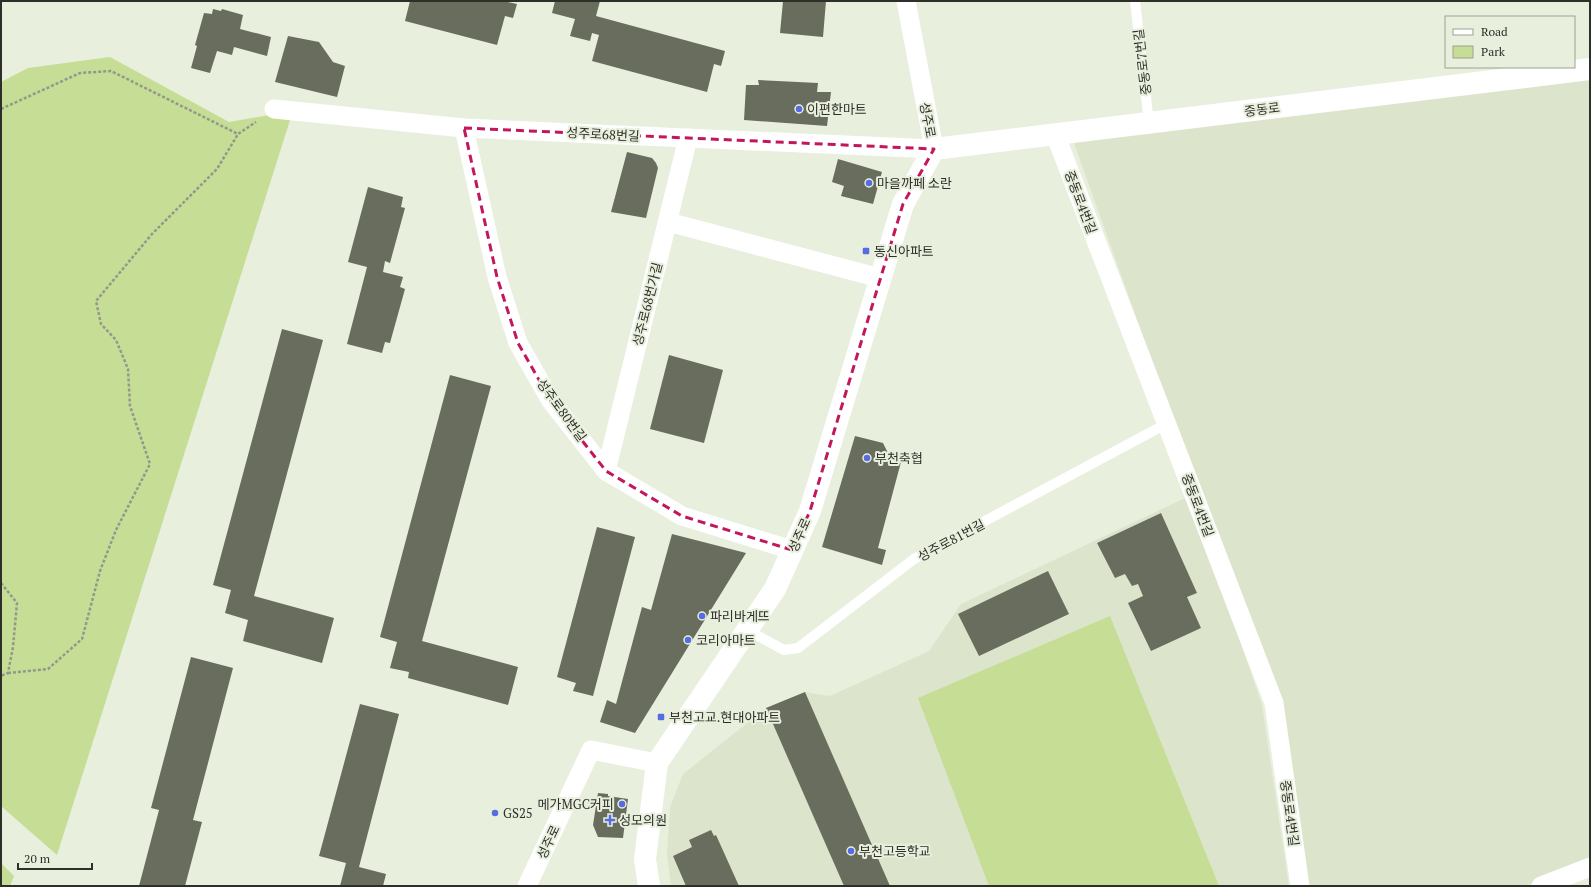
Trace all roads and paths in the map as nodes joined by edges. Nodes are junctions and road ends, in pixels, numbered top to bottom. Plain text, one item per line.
1 (906, 1) edge
2 (1135, 1) edge
3 (1590, 69) edge
4 (1, 109) edge
5 (274, 109) joint
6 (1149, 123) junction
7 (464, 128) junction
8 (238, 134) junction
9 (1055, 134) junction
10 (688, 138) junction
11 (934, 149) junction
12 (668, 222) junction
13 (880, 278) junction
14 (1166, 424) junction
15 (606, 471) junction
16 (792, 550) junction
17 (1, 583) edge
18 (747, 630) junction
19 (8, 673) junction
20 (1, 676) edge
21 (657, 763) junction
22 (1590, 867) edge
23 (527, 886) edge
24 (649, 886) edge
25 (1300, 886) edge
26 (1541, 886) edge

1 - 11 street, 성주로
2 - 6 lane, 중동로7번길
3 - 6 street, 중동로
4 - 8 path
5 - 7 street, 성주로68번길
5 - 8 path
6 - 9 street, 중동로
7 - 10 street, 성주로68번길
7 - 15 street, 성주로80번길
8 - 19 path
9 - 11 street, 중동로
9 - 14 street, 중동로4번길
10 - 11 street, 성주로68번길
10 - 12 street, 성주로68번가길
11 - 13 street, 성주로
12 - 13 street
12 - 15 street, 성주로68번가길
13 - 16 street, 성주로
14 - 18 lane, 성주로81번길
14 - 25 street, 중동로4번길
15 - 16 street, 성주로80번길
16 - 18 street, 성주로
17 - 19 path
18 - 21 street, 성주로
19 - 20 path
21 - 23 street, 성주로
21 - 24 street, 성주로
22 - 26 street

